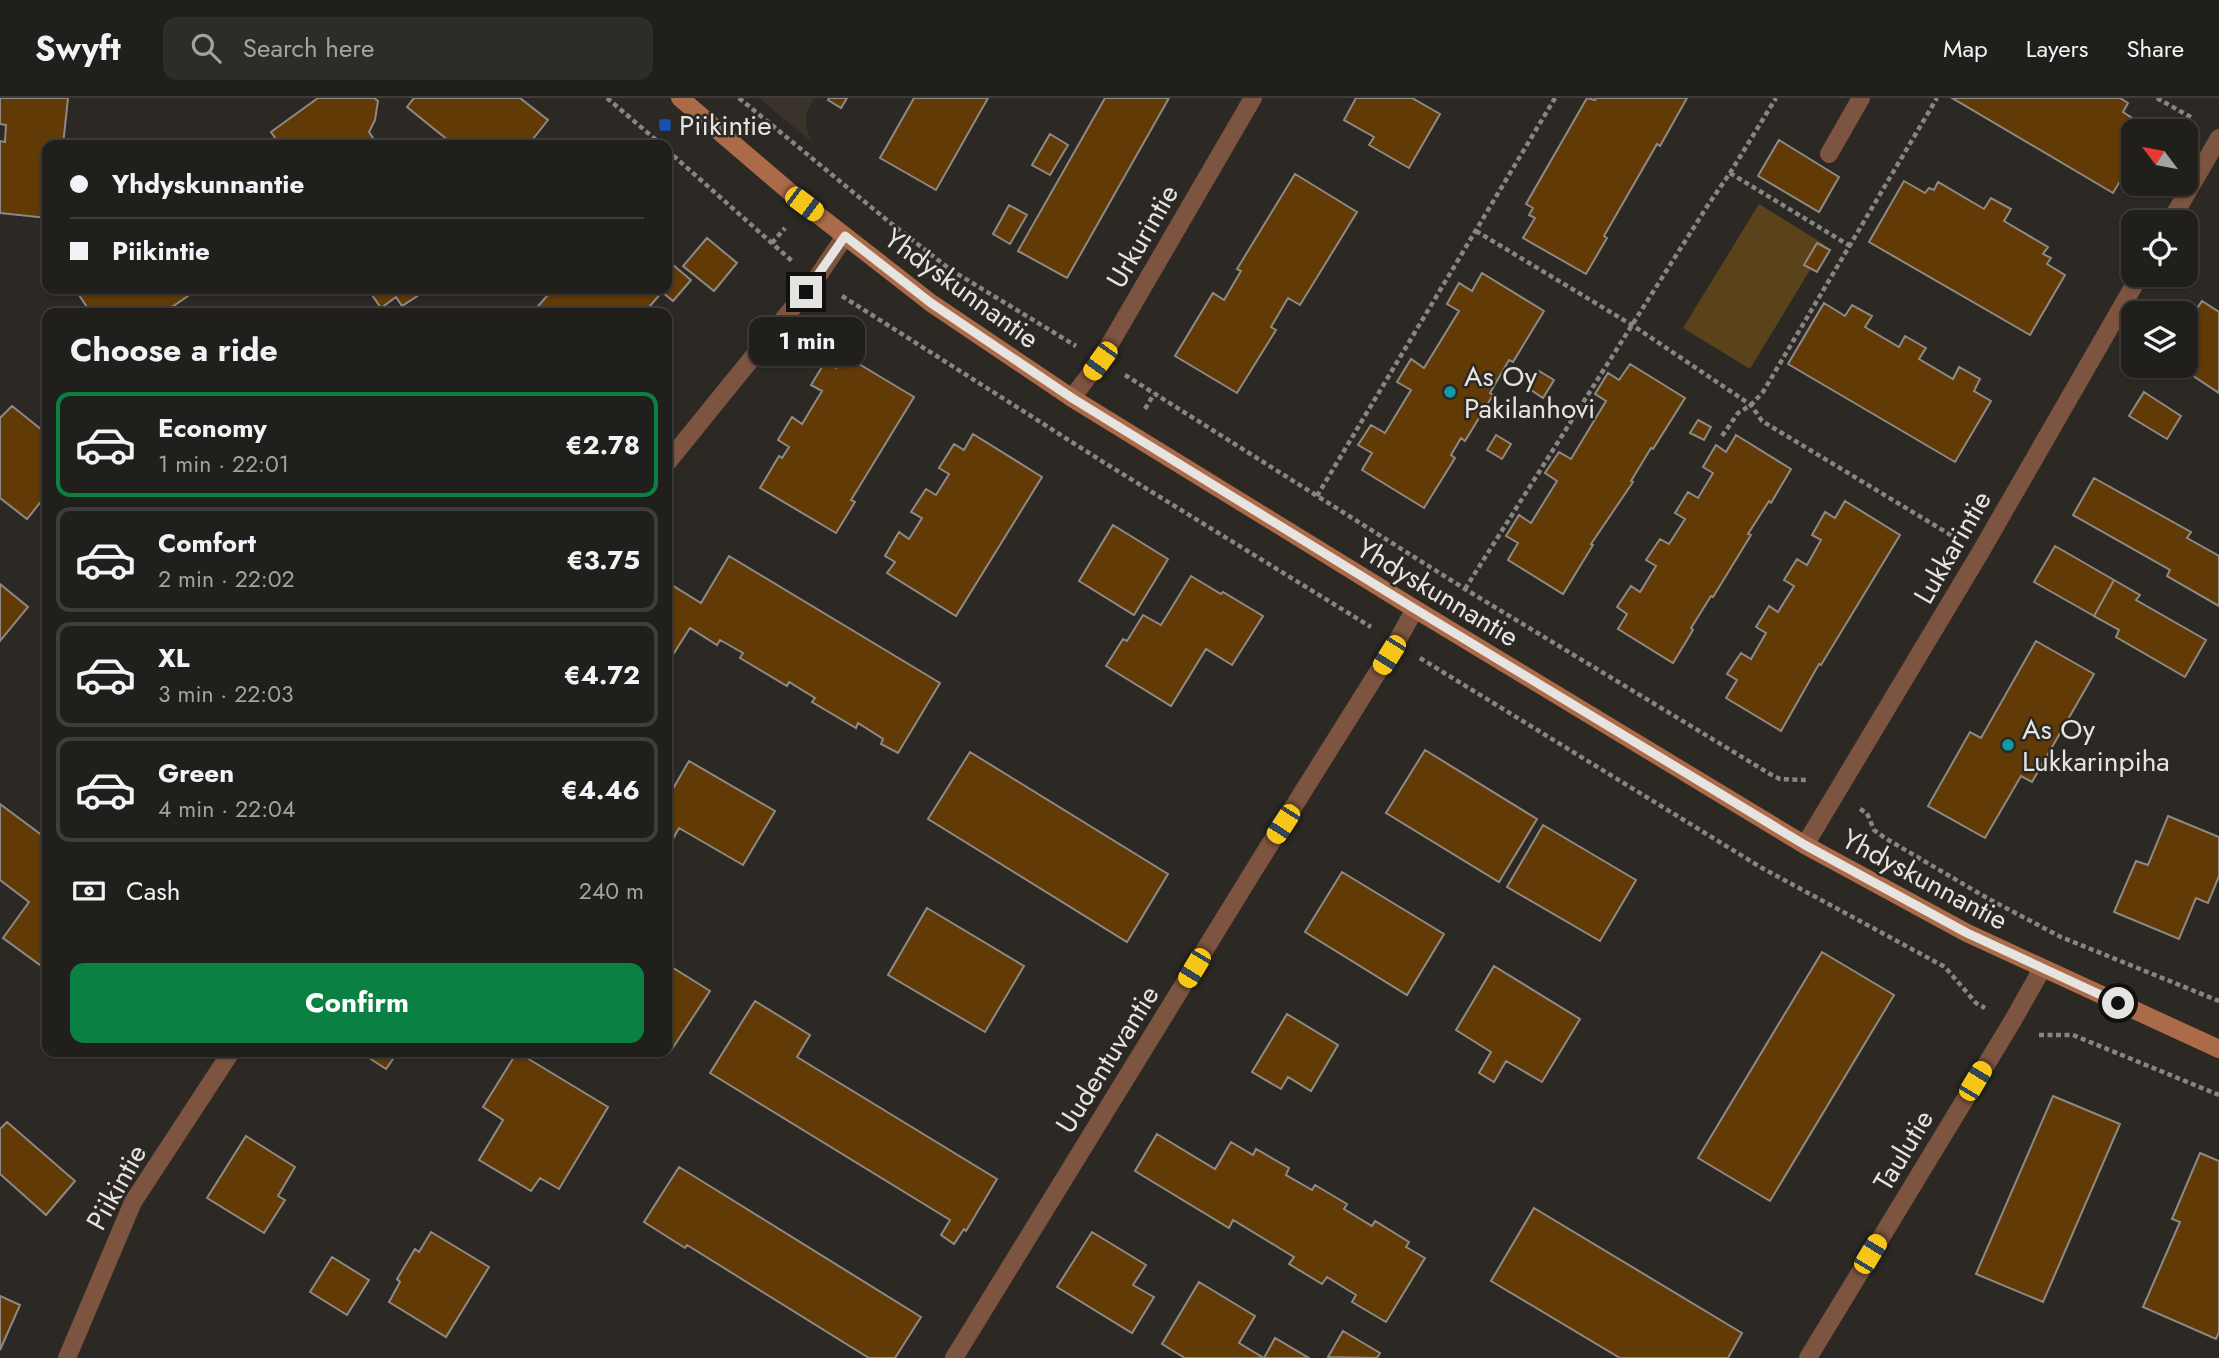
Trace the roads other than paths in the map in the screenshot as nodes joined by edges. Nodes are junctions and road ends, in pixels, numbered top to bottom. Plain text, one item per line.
1 (680, 98) edge
2 (1253, 98) edge
3 (1861, 98) edge
4 (2219, 138) edge
5 (1829, 154) dead end
6 (2177, 210) edge
7 (845, 236) junction
8 (2133, 287) edge
9 (1072, 398) junction
10 (672, 457) edge
11 (1415, 609) junction
12 (1805, 845) junction
13 (2042, 969) junction
14 (2219, 1049) edge
15 (228, 1057) edge
16 (67, 1358) edge
17 (954, 1358) edge
18 (1808, 1358) edge

1 - 7 main road, Yhdyskunnantie
2 - 9 street, Urkurintie
3 - 5 street
4 - 6 street
7 - 9 main road, Yhdyskunnantie
7 - 10 street
8 - 12 street, Lukkarintie
9 - 11 main road, Yhdyskunnantie
11 - 12 main road, Yhdyskunnantie
11 - 17 street, Uudentuvantie
12 - 13 main road, Yhdyskunnantie
13 - 14 main road, Yhdyskunnantie
13 - 18 street, Taulutie
15 - 16 street, Piikintie

